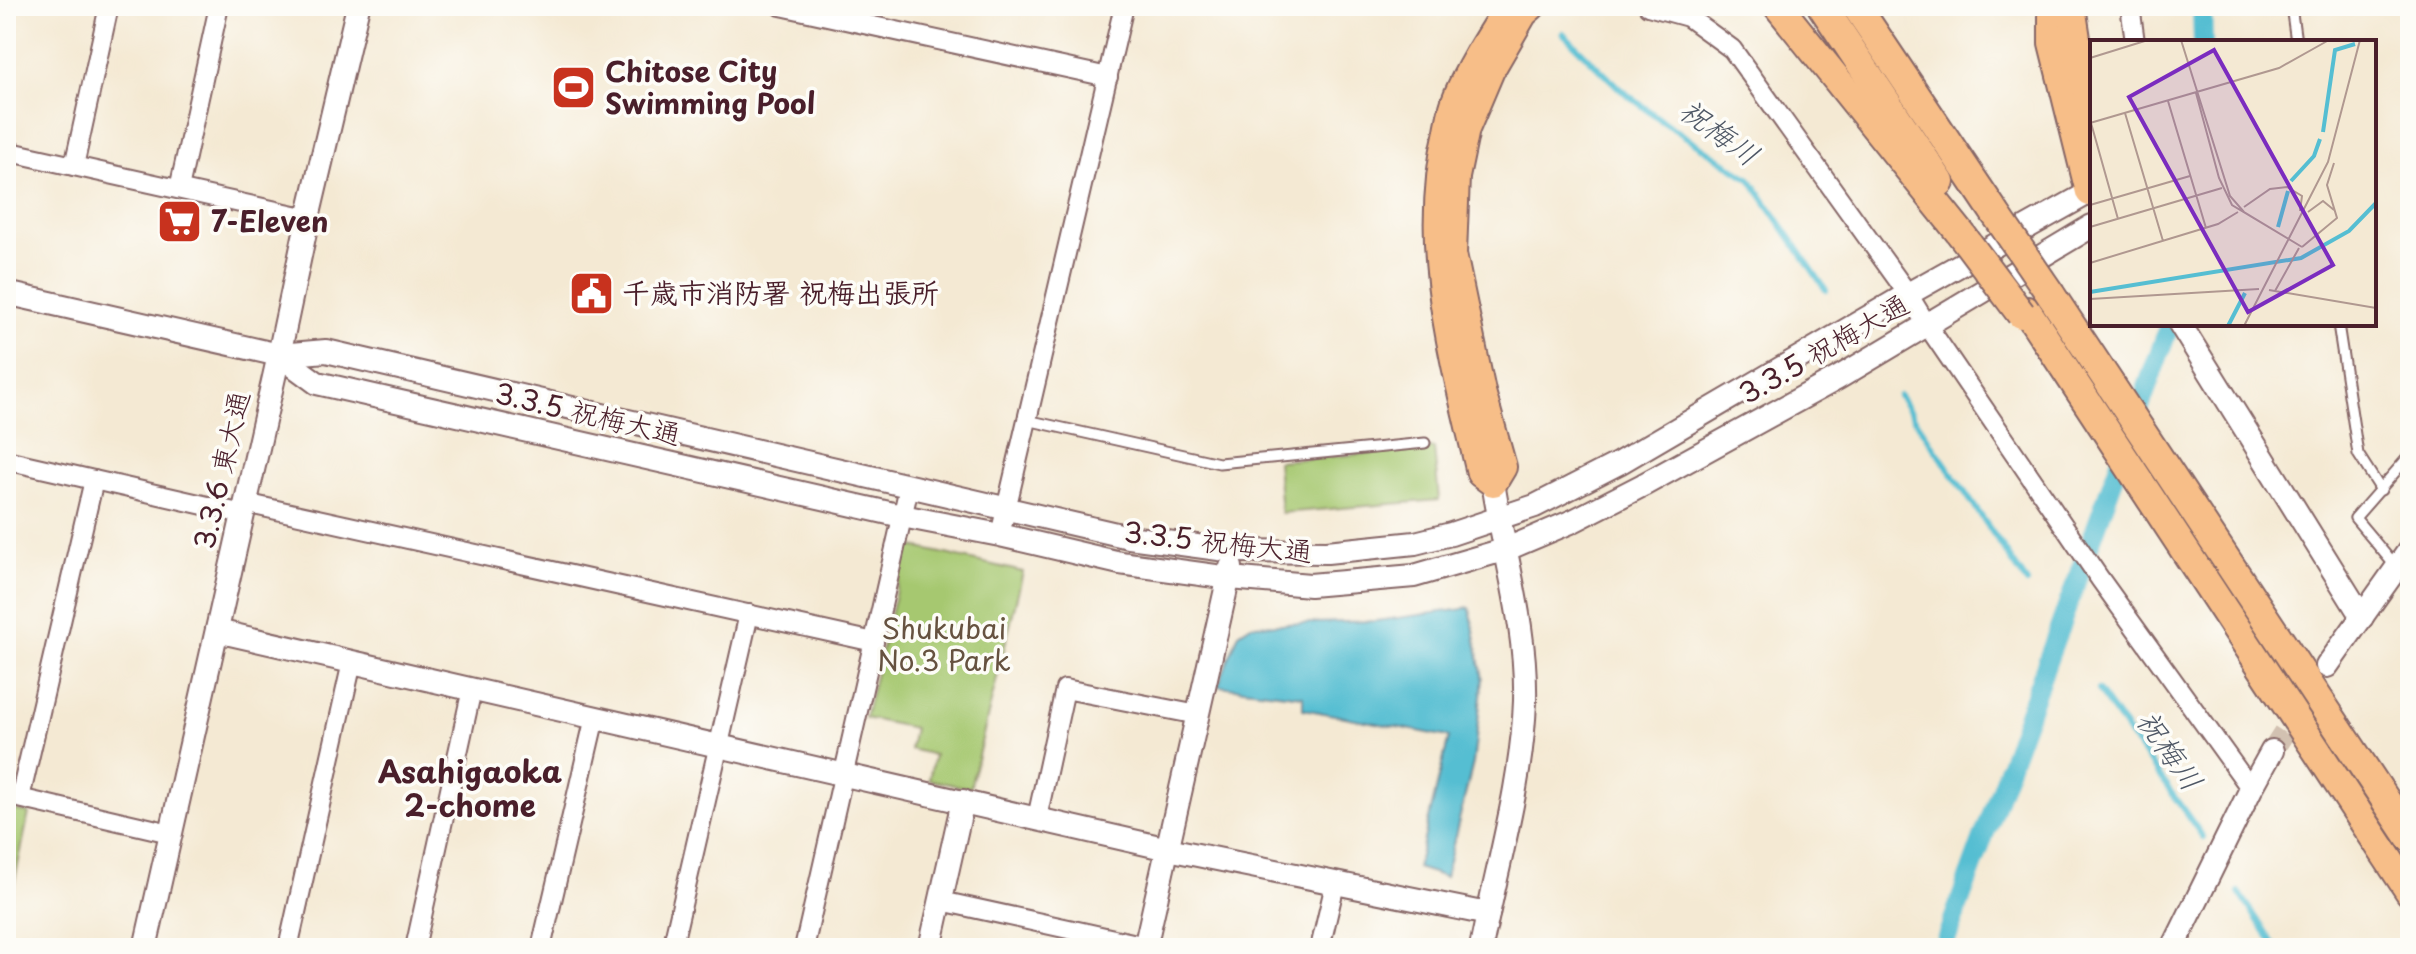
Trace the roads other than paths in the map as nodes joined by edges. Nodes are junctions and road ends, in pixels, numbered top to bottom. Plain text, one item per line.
1 (109, 6) edge
2 (219, 6) edge
3 (358, 6) edge
4 (781, 6) edge
5 (1124, 6) edge
6 (1509, 6) edge
7 (1531, 6) edge
8 (1648, 6) edge
9 (1778, 6) edge
10 (1822, 6) edge
11 (1856, 6) edge
12 (2053, 6) edge
13 (2071, 6) edge
14 (2130, 6) edge
15 (2291, 6) edge
16 (2135, 40) edge
17 (2296, 40) edge
18 (1108, 77) junction
19 (2090, 102) edge
20 (6, 151) edge
21 (74, 166) junction
22 (2090, 188) edge
23 (179, 189) junction
24 (2090, 193) edge
25 (308, 218) junction
26 (1976, 225) junction
27 (2090, 227) edge
28 (6, 293) edge
29 (1908, 294) junction
30 (1927, 325) junction
31 (2338, 326) edge
32 (2183, 328) edge
33 (279, 355) junction
34 (1027, 420) junction
35 (1425, 443) dead end
36 (2410, 455) edge
37 (6, 460) edge
38 (94, 480) junction
39 (1493, 482) junction
40 (909, 487) junction
41 (2381, 490) junction
42 (1006, 507) junction
43 (244, 508) junction
44 (902, 516) junction
45 (1499, 519) junction
46 (1000, 535) junction
47 (1507, 549) junction
48 (1234, 551) junction
49 (2403, 558) edge
50 (1230, 578) junction
51 (749, 614) junction
52 (2362, 617) junction
53 (217, 631) junction
54 (874, 642) junction
55 (352, 662) junction
56 (2327, 666) tunnel mouth
57 (472, 689) junction
58 (1198, 715) junction
59 (595, 717) junction
60 (719, 745) junction
61 (2272, 751) tunnel mouth
62 (844, 774) junction
63 (2251, 789) junction
64 (13, 796) edge
65 (963, 801) junction
66 (1037, 818) junction
67 (170, 833) junction
68 (2410, 837) edge
69 (1168, 849) junction
70 (1335, 884) junction
71 (2410, 892) edge
72 (941, 901) junction
73 (1488, 914) junction
74 (1146, 947) edge
75 (145, 948) edge
76 (288, 948) edge
77 (415, 948) edge
78 (541, 948) edge
79 (672, 948) edge
80 (804, 948) edge
81 (930, 948) edge
82 (1320, 948) edge
83 (1481, 948) edge
84 (2173, 948) edge

1 - 21 street
2 - 23 street
3 - 25 street, 3.3.6 東大通
4 - 18 street
5 - 18 street
6 - 39 highway
7 - 39 highway
8 - 29 street
9 - 26 highway
10 - 26 highway
11 - 26 highway
12 - 22 highway
13 - 19 highway
14 - 16 street
15 - 17 lane
18 - 34 street
20 - 21 street
21 - 23 street
23 - 25 street
24 - 29 street, 3.3.5 祝梅大通
25 - 33 street, 3.3.6 東大通
26 - 68 highway, bridge
26 - 71 highway
27 - 30 street, 3.3.5 祝梅大通
28 - 33 street, 3.3.5 祝梅大通
29 - 30 street
29 - 45 street, 3.3.5 祝梅大通
30 - 47 street, 3.3.5 祝梅大通
30 - 63 street
31 - 41 lane
32 - 52 street
33 - 40 street, 3.3.5 祝梅大通
33 - 43 street, 3.3.6 東大通
33 - 44 street, 3.3.5 祝梅大通
34 - 35 lane
34 - 42 street
36 - 41 lane
37 - 38 street
38 - 43 street
38 - 64 street
39 - 45 street
40 - 42 street, 3.3.5 祝梅大通
40 - 44 street
41 - 49 lane
42 - 46 street
42 - 48 street, 3.3.5 祝梅大通
43 - 51 street
43 - 53 street, 3.3.6 東大通
44 - 46 street, 3.3.5 祝梅大通
44 - 54 street
45 - 47 street
45 - 48 street, 3.3.5 祝梅大通
46 - 50 street, 3.3.5 祝梅大通
47 - 50 street, 3.3.5 祝梅大通
47 - 73 street
48 - 50 street
49 - 52 street
50 - 58 street
51 - 54 street
51 - 60 street
52 - 56 street
53 - 55 street
53 - 67 street, 3.3.6 東大通
54 - 62 street
55 - 57 street
55 - 76 street
57 - 59 street
57 - 77 street
58 - 66 street
58 - 69 street
59 - 60 street
59 - 78 street
60 - 62 street
60 - 79 street
61 - 63 street
62 - 65 street
62 - 80 street
63 - 84 street
64 - 67 street
65 - 66 street
65 - 72 street
66 - 69 street
67 - 75 street, 3.3.6 東大通
69 - 70 street
69 - 74 street
70 - 73 street
70 - 82 street
72 - 74 street
72 - 81 street
73 - 83 street

